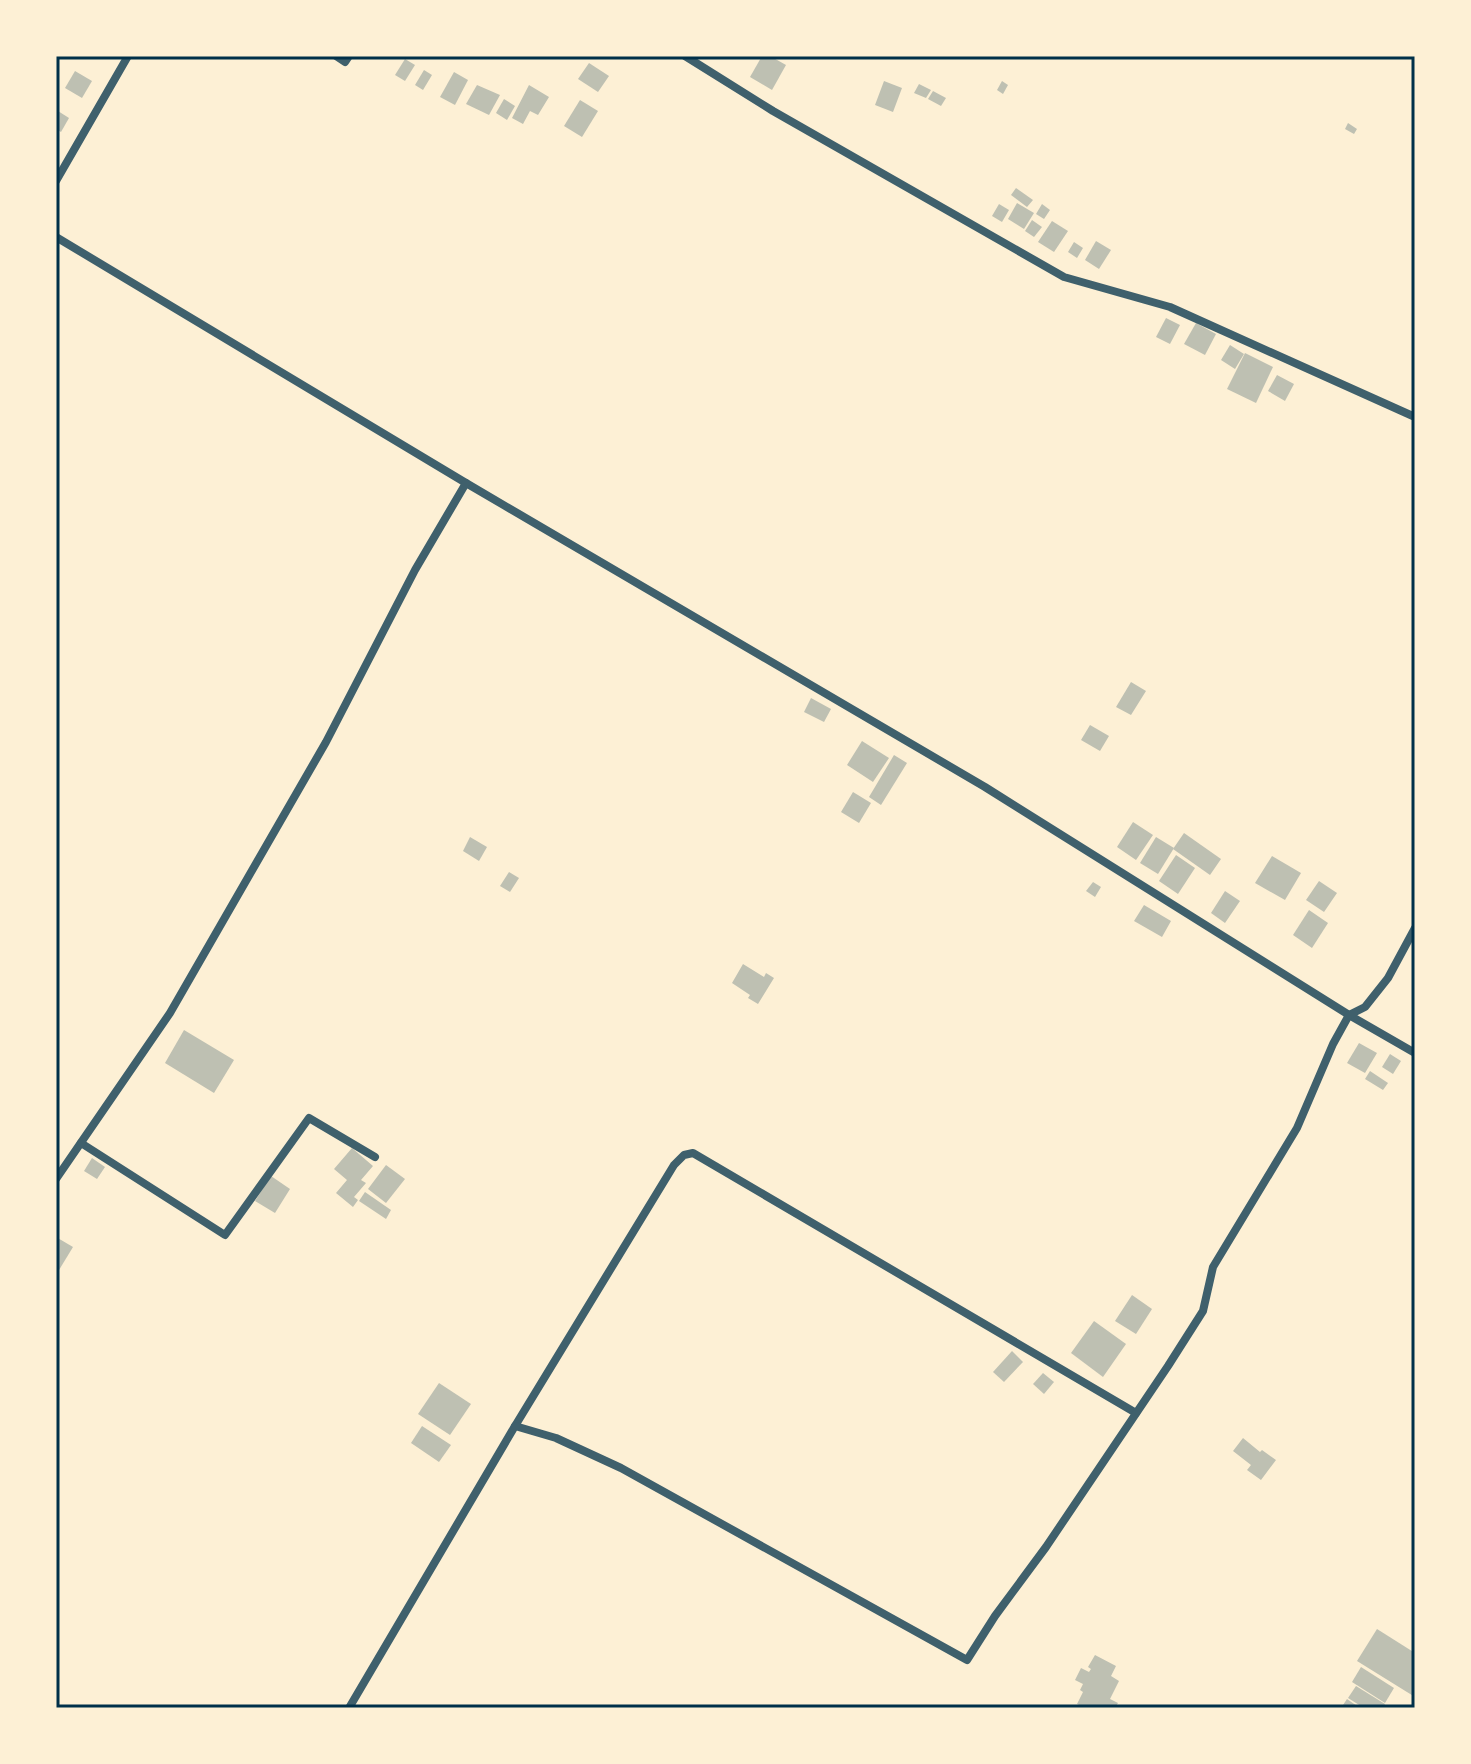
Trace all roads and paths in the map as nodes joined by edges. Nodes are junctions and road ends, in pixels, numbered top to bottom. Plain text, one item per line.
1 (128, 56) edge
2 (336, 56) edge
3 (349, 56) edge
4 (685, 56) edge
5 (56, 181) edge
6 (56, 237) edge
7 (1415, 417) edge
8 (466, 483) junction
9 (1415, 928) edge
10 (1349, 1015) junction
11 (1415, 1053) edge
12 (81, 1143) junction
13 (375, 1157) dead end
14 (56, 1179) edge
15 (1136, 1413) junction
16 (515, 1426) junction
17 (349, 1708) edge

1 - 5 street
2 - 3 street
4 - 7 street
6 - 8 street
8 - 10 street
8 - 12 street
9 - 10 street
10 - 11 street
10 - 15 street
12 - 13 street
12 - 14 street
15 - 16 street
15 - 16 street
16 - 17 street

